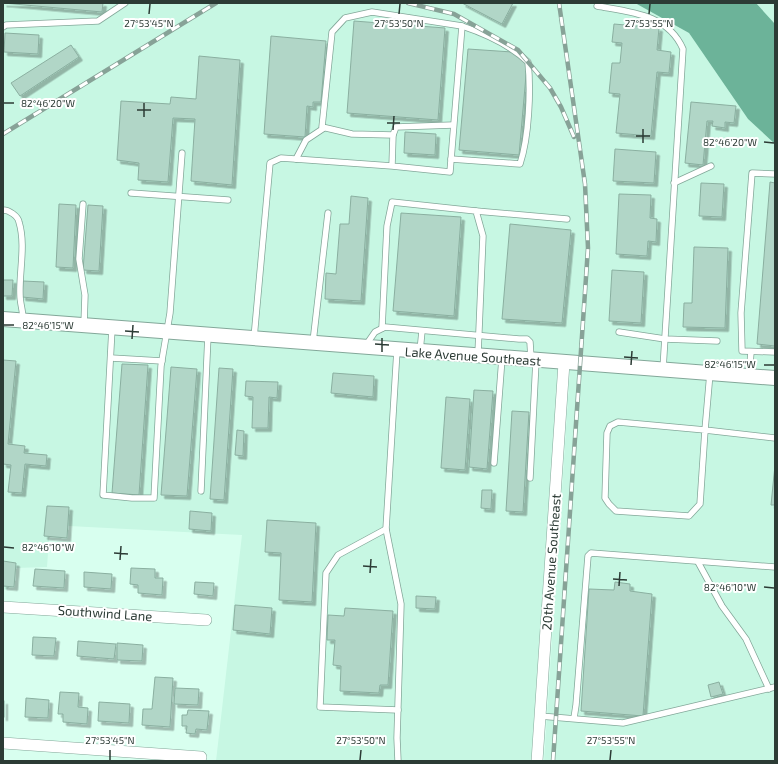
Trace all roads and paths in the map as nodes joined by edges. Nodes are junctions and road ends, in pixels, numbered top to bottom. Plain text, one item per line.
1 (125, 3) edge
2 (597, 6) dead end
3 (462, 26) junction
4 (3, 27) edge
5 (453, 125) junction
6 (324, 128) junction
7 (393, 135) junction
8 (182, 153) dead end
9 (296, 159) junction
10 (451, 159) junction
11 (392, 166) junction
12 (711, 166) dead end
13 (775, 174) edge
14 (674, 183) junction
15 (132, 193) dead end
16 (179, 196) junction
17 (228, 200) dead end
18 (83, 204) dead end
19 (3, 210) edge
20 (476, 211) junction
21 (328, 213) dead end
22 (567, 219) dead end
23 (3, 319) edge
24 (23, 321) junction
25 (84, 326) junction
26 (112, 328) junction
27 (382, 328) junction
28 (422, 331) junction
29 (166, 332) junction
30 (619, 332) dead end
31 (208, 335) junction
32 (478, 336) junction
33 (254, 339) junction
34 (665, 339) junction
35 (717, 341) dead end
36 (312, 343) junction
37 (364, 347) junction
38 (397, 350) junction
39 (420, 352) junction
40 (751, 352) junction
41 (775, 352) edge
42 (478, 356) junction
43 (111, 358) junction
44 (502, 358) junction
45 (533, 360) junction
46 (162, 361) junction
47 (564, 363) junction
48 (663, 370) junction
49 (710, 373) junction
50 (749, 376) junction
51 (775, 378) edge
52 (705, 430) junction
53 (775, 438) edge
54 (494, 463) dead end
55 (530, 478) dead end
56 (201, 492) dead end
57 (386, 529) junction
58 (698, 562) junction
59 (775, 567) edge
60 (3, 607) edge
61 (206, 620) dead end
62 (772, 688) edge
63 (398, 710) junction
64 (540, 716) junction
65 (574, 718) junction
66 (3, 743) edge
67 (201, 756) dead end
68 (398, 761) edge
69 (537, 761) edge

1 - 4 lane
2 - 14 lane
3 - 5 lane
3 - 6 lane
3 - 10 lane
5 - 7 lane
5 - 10 lane
6 - 7 lane
6 - 9 lane
7 - 11 lane
8 - 16 lane
9 - 11 lane
9 - 33 lane
10 - 11 lane
12 - 14 lane
13 - 40 lane
14 - 34 lane
15 - 16 lane
16 - 17 lane
16 - 29 lane
18 - 25 lane
19 - 24 lane
20 - 22 lane
20 - 27 lane
20 - 32 lane
21 - 36 lane
23 - 24 street, Lake Avenue Southeast
24 - 25 street, Lake Avenue Southeast
25 - 26 street, Lake Avenue Southeast
26 - 29 street, Lake Avenue Southeast
26 - 43 lane
27 - 28 lane
27 - 37 lane
28 - 32 lane
28 - 39 lane
29 - 31 street, Lake Avenue Southeast
29 - 46 lane
30 - 34 lane
31 - 33 street, Lake Avenue Southeast
31 - 56 lane
32 - 42 lane
32 - 45 lane
33 - 36 street, Lake Avenue Southeast
34 - 35 lane
34 - 48 lane
36 - 37 street, Lake Avenue Southeast
37 - 38 street, Lake Avenue Southeast
38 - 39 street, Lake Avenue Southeast
38 - 57 lane
39 - 42 street, Lake Avenue Southeast
40 - 41 lane
40 - 50 lane
42 - 44 street, Lake Avenue Southeast
43 - 46 lane
43 - 46 lane
44 - 45 street, Lake Avenue Southeast
44 - 54 lane
45 - 47 street, Lake Avenue Southeast
45 - 55 lane
47 - 48 street, Lake Avenue Southeast
47 - 64 street, 20th Avenue Southeast
48 - 49 street, Lake Avenue Southeast
49 - 50 street, Lake Avenue Southeast
49 - 52 lane
50 - 51 street, Lake Avenue Southeast
52 - 52 lane
52 - 53 lane
57 - 63 lane
57 - 63 lane
58 - 59 lane
58 - 62 lane
58 - 65 lane
60 - 61 street, Southwind Lane
62 - 65 lane
63 - 68 lane
64 - 65 lane
64 - 69 street, 20th Avenue Southeast
66 - 67 street

